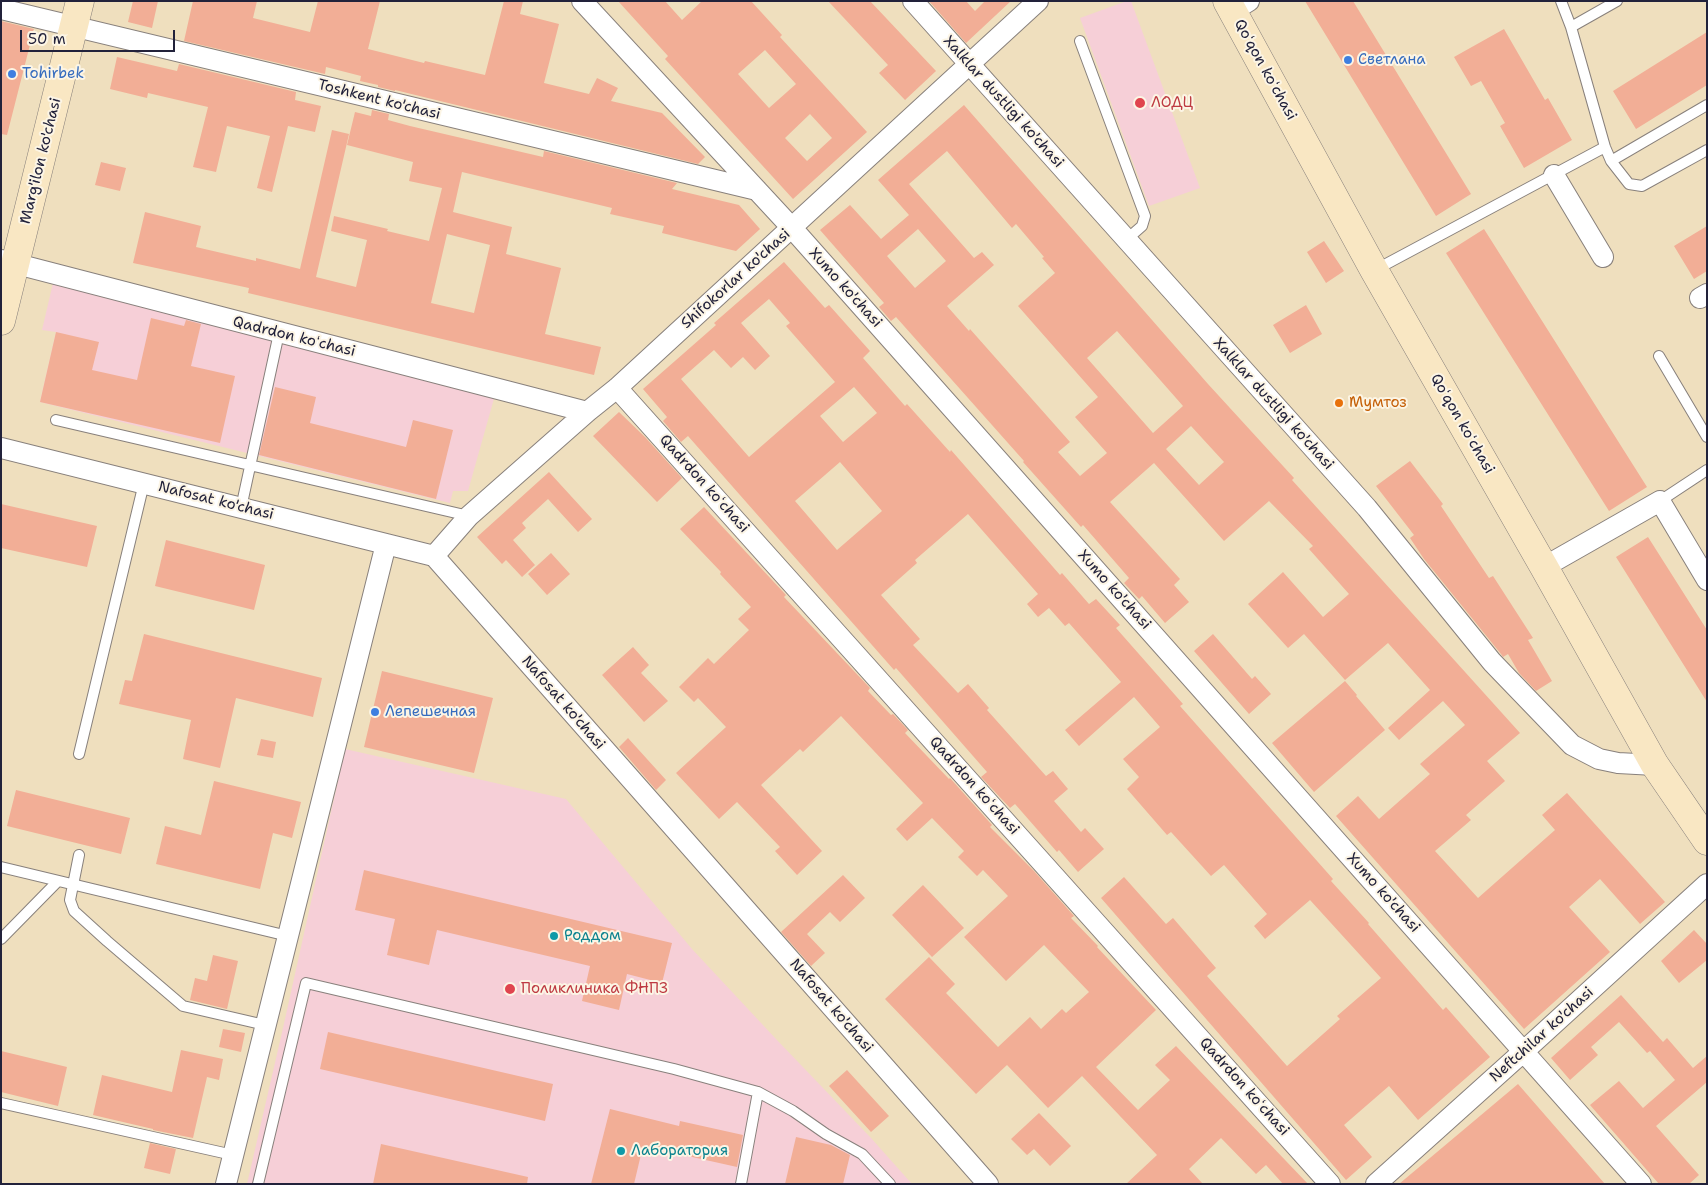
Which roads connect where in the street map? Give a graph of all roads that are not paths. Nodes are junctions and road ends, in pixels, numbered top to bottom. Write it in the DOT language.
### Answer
graph roads {
  1 [pos="582,1"];
  2 [pos="913,1"];
  3 [pos="1038,1"];
  4 [pos="1561,1"];
  5 [pos="1616,1"];
  6 [pos="1236,5"];
  7 [pos="1,9"];
  8 [pos="77,14"];
  9 [pos="1571,27"];
  10 [pos="1080,41"];
  11 [pos="969,66"];
  12 [pos="1707,105"];
  13 [pos="1605,148"];
  14 [pos="1707,150"];
  15 [pos="1611,161"];
  16 [pos="1554,174"];
  17 [pos="757,190"];
  18 [pos="792,228"];
  19 [pos="1126,240"];
  20 [pos="1603,257"];
  21 [pos="8,262"];
  22 [pos="1374,270"];
  23 [pos="1,321"];
  24 [pos="280,333"];
  25 [pos="1659,356"];
  26 [pos="617,388"];
  27 [pos="587,412"];
  28 [pos="56,420"];
  29 [pos="1707,437"];
  30 [pos="1,448"];
  31 [pos="251,466"];
  32 [pos="1707,470"];
  33 [pos="144,483"];
  34 [pos="1660,501"];
  35 [pos="241,508"];
  36 [pos="469,516"];
  37 [pos="386,544"];
  38 [pos="434,556"];
  39 [pos="1544,567"];
  40 [pos="1707,580"];
  41 [pos="79,754"];
  42 [pos="1655,765"];
  43 [pos="1707,840"];
  44 [pos="79,855"];
  45 [pos="1,867"];
  46 [pos="58,881"];
  47 [pos="72,884"];
  48 [pos="1707,884"];
  49 [pos="288,936"];
  50 [pos="1,939"];
  51 [pos="265,1025"];
  52 [pos="1524,1051"];
  53 [pos="758,1092"];
  54 [pos="1,1102"];
  55 [pos="233,1156"];
  56 [pos="226,1184"];
  57 [pos="258,1184"];
  58 [pos="741,1184"];
  59 [pos="890,1184"];
  60 [pos="988,1184"];
  61 [pos="1330,1184"];
  62 [pos="1376,1184"];
  63 [pos="1641,1184"];
  1 -- 17 [label="street, Xumo ko'chasi"];
  2 -- 11 [label="street, Xalklar dustligi ko'chasi"];
  3 -- 11 [label="street, Shifokorlar ko'chasi"];
  4 -- 9 [label="lane"];
  5 -- 9 [label="lane"];
  6 -- 22 [label="street, Qoʻqon koʻchasi"];
  7 -- 8 [label="street, Toshkent ko'chasi"];
  8 -- 17 [label="street, Toshkent ko'chasi"];
  8 -- 21 [label="street, Marg'ilon ko'chasi"];
  9 -- 13 [label="lane"];
  10 -- 19 [label="lane"];
  11 -- 18 [label="street, Shifokorlar ko'chasi"];
  11 -- 19 [label="street, Xalklar dustligi ko'chasi"];
  12 -- 15 [label="lane"];
  13 -- 15 [label="lane"];
  13 -- 16 [label="lane"];
  14 -- 15 [label="lane"];
  16 -- 20 [label="street"];
  16 -- 22 [label="lane"];
  17 -- 18 [label="street, Xumo ko'chasi"];
  18 -- 26 [label="street, Shifokorlar ko'chasi"];
  18 -- 52 [label="street, Xumo ko'chasi"];
  19 -- 42 [label="street, Xalklar dustligi ko'chasi"];
  21 -- 23 [label="street, Marg'ilon ko'chasi"];
  21 -- 24 [label="street, Qadrdon koʻchasi"];
  22 -- 39 [label="street, Qoʻqon koʻchasi"];
  24 -- 27 [label="street, Qadrdon koʻchasi"];
  24 -- 31 [label="lane"];
  25 -- 29 [label="lane"];
  26 -- 27 [label="street, Shifokorlar ko'chasi"];
  26 -- 61 [label="street, Qadrdon koʻchasi"];
  27 -- 36 [label="street, Shifokorlar ko'chasi"];
  28 -- 31 [label="lane"];
  30 -- 33 [label="street, Nafosat ko'chasi"];
  31 -- 35 [label="lane"];
  31 -- 36 [label="lane"];
  32 -- 34 [label="lane"];
  33 -- 35 [label="street, Nafosat ko'chasi"];
  33 -- 41 [label="lane"];
  34 -- 39 [label="street"];
  34 -- 40 [label="street"];
  35 -- 37 [label="street, Nafosat ko'chasi"];
  36 -- 38 [label="street, Shifokorlar ko'chasi"];
  37 -- 38 [label="street, Nafosat ko'chasi"];
  37 -- 49 [label="street"];
  38 -- 60 [label="street, Nafosat ko'chasi"];
  39 -- 42 [label="street, Qoʻqon koʻchasi"];
  42 -- 43 [label="street, Qoʻqon koʻchasi"];
  44 -- 47 [label="lane"];
  45 -- 46 [label="lane"];
  46 -- 47 [label="lane"];
  46 -- 50 [label="lane"];
  47 -- 49 [label="lane"];
  47 -- 51 [label="lane"];
  48 -- 52 [label="street, Neftchilar ko'chasi"];
  49 -- 51 [label="street"];
  51 -- 55 [label="street"];
  52 -- 62 [label="street, Neftchilar ko'chasi"];
  52 -- 63 [label="street, Xumo ko'chasi"];
  53 -- 57 [label="lane"];
  53 -- 58 [label="lane"];
  53 -- 59 [label="lane"];
  54 -- 55 [label="lane"];
  55 -- 56 [label="street"];
}
